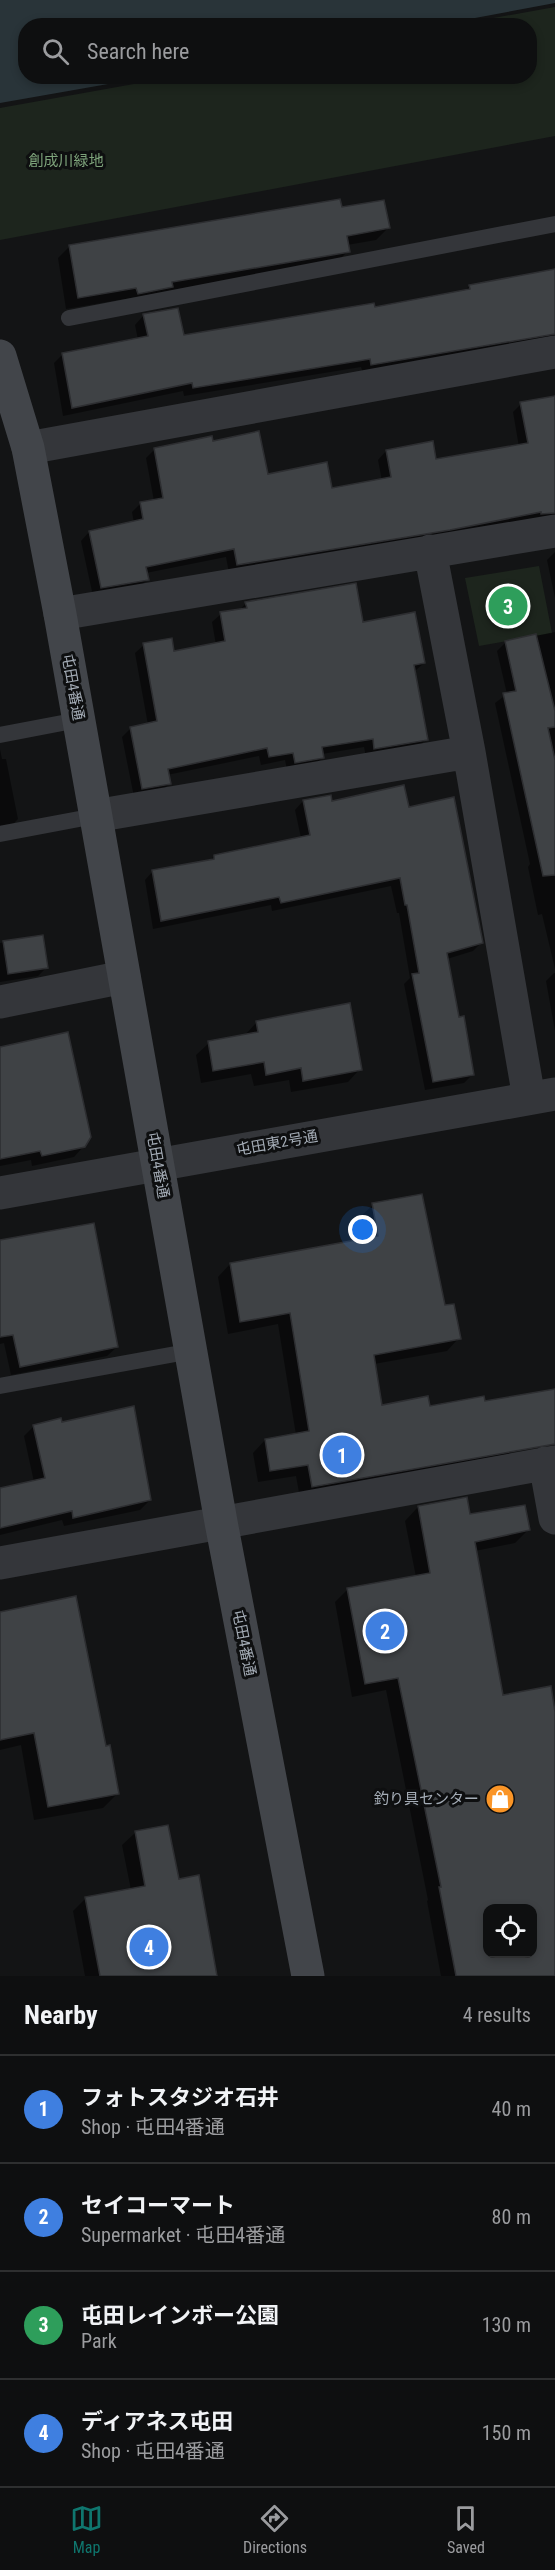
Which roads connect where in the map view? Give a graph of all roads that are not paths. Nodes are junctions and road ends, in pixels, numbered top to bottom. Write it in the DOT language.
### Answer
graph roads {
  1 [pos="555,224"];
  2 [pos="69,318"];
  3 [pos="555,352"];
  4 [pos="0,357"];
  5 [pos="28,448"];
  6 [pos="555,531"];
  7 [pos="430,551"];
  8 [pos="60,614"];
  9 [pos="78,720"];
  10 [pos="0,735"];
  11 [pos="469,752"];
  12 [pos="95,816"];
  13 [pos="0,834"];
  14 [pos="124,977"];
  15 [pos="0,1002"];
  16 [pos="542,1096"];
  17 [pos="158,1164"];
  18 [pos="0,1193"];
  19 [pos="192,1352"];
  20 [pos="0,1386"];
  21 [pos="550,1462"];
  22 [pos="555,1518"];
  23 [pos="221,1522"];
  24 [pos="0,1563"];
  25 [pos="308,1976"];
  1 -- 2 [label="lane"];
  3 -- 5 [label="street"];
  4 -- 5 [label="street, 屯田4番通"];
  5 -- 8 [label="street, 屯田4番通"];
  6 -- 7 [label="street"];
  7 -- 8 [label="street"];
  7 -- 11 [label="street"];
  8 -- 9 [label="street, 屯田4番通"];
  9 -- 10 [label="lane"];
  9 -- 12 [label="street, 屯田4番通"];
  11 -- 12 [label="street"];
  11 -- 16 [label="street"];
  12 -- 13 [label="lane"];
  12 -- 14 [label="street, 屯田4番通"];
  14 -- 15 [label="street"];
  14 -- 17 [label="street, 屯田4番通"];
  16 -- 17 [label="street, 屯田東2号通"];
  17 -- 18 [label="street, 屯田東2号通"];
  17 -- 19 [label="street, 屯田4番通"];
  19 -- 20 [label="lane"];
  19 -- 23 [label="street, 屯田4番通"];
  21 -- 22 [label="street"];
  21 -- 23 [label="street"];
  23 -- 24 [label="street"];
  23 -- 25 [label="street, 屯田4番通"];
}
